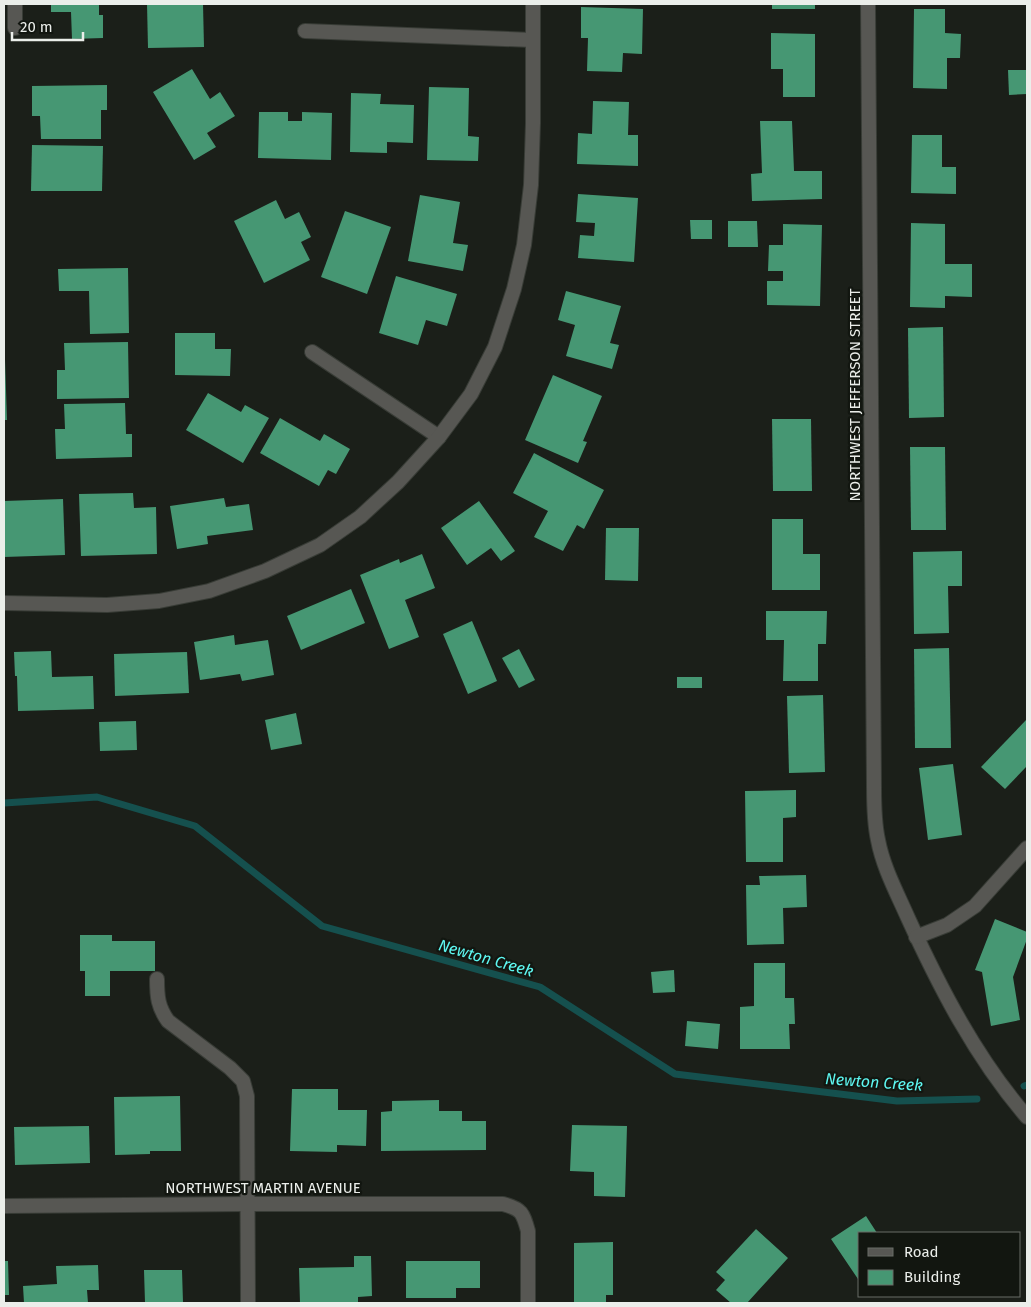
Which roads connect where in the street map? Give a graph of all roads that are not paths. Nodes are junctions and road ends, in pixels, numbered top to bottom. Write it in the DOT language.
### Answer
graph roads {
  1 [pos="15,4"];
  2 [pos="533,4"];
  3 [pos="868,4"];
  4 [pos="16,28"];
  5 [pos="305,31"];
  6 [pos="532,40"];
  7 [pos="312,352"];
  8 [pos="438,437"];
  9 [pos="4,603"];
  10 [pos="1027,848"];
  11 [pos="916,937"];
  12 [pos="158,980"];
  13 [pos="1027,1117"];
  14 [pos="248,1204"];
  15 [pos="4,1206"];
  16 [pos="248,1303"];
  17 [pos="528,1303"];
  1 -- 4 [label="street"];
  2 -- 6 [label="street"];
  3 -- 11 [label="street, NORTHWEST JEFFERSON STREET"];
  5 -- 6 [label="street"];
  6 -- 8 [label="street"];
  7 -- 8 [label="street"];
  8 -- 9 [label="street"];
  10 -- 11 [label="street"];
  11 -- 13 [label="street"];
  12 -- 14 [label="street"];
  14 -- 15 [label="street, NORTHWEST MARTIN AVENUE"];
  14 -- 16 [label="street"];
  14 -- 17 [label="street, NORTHWEST MARTIN AVENUE"];
}
